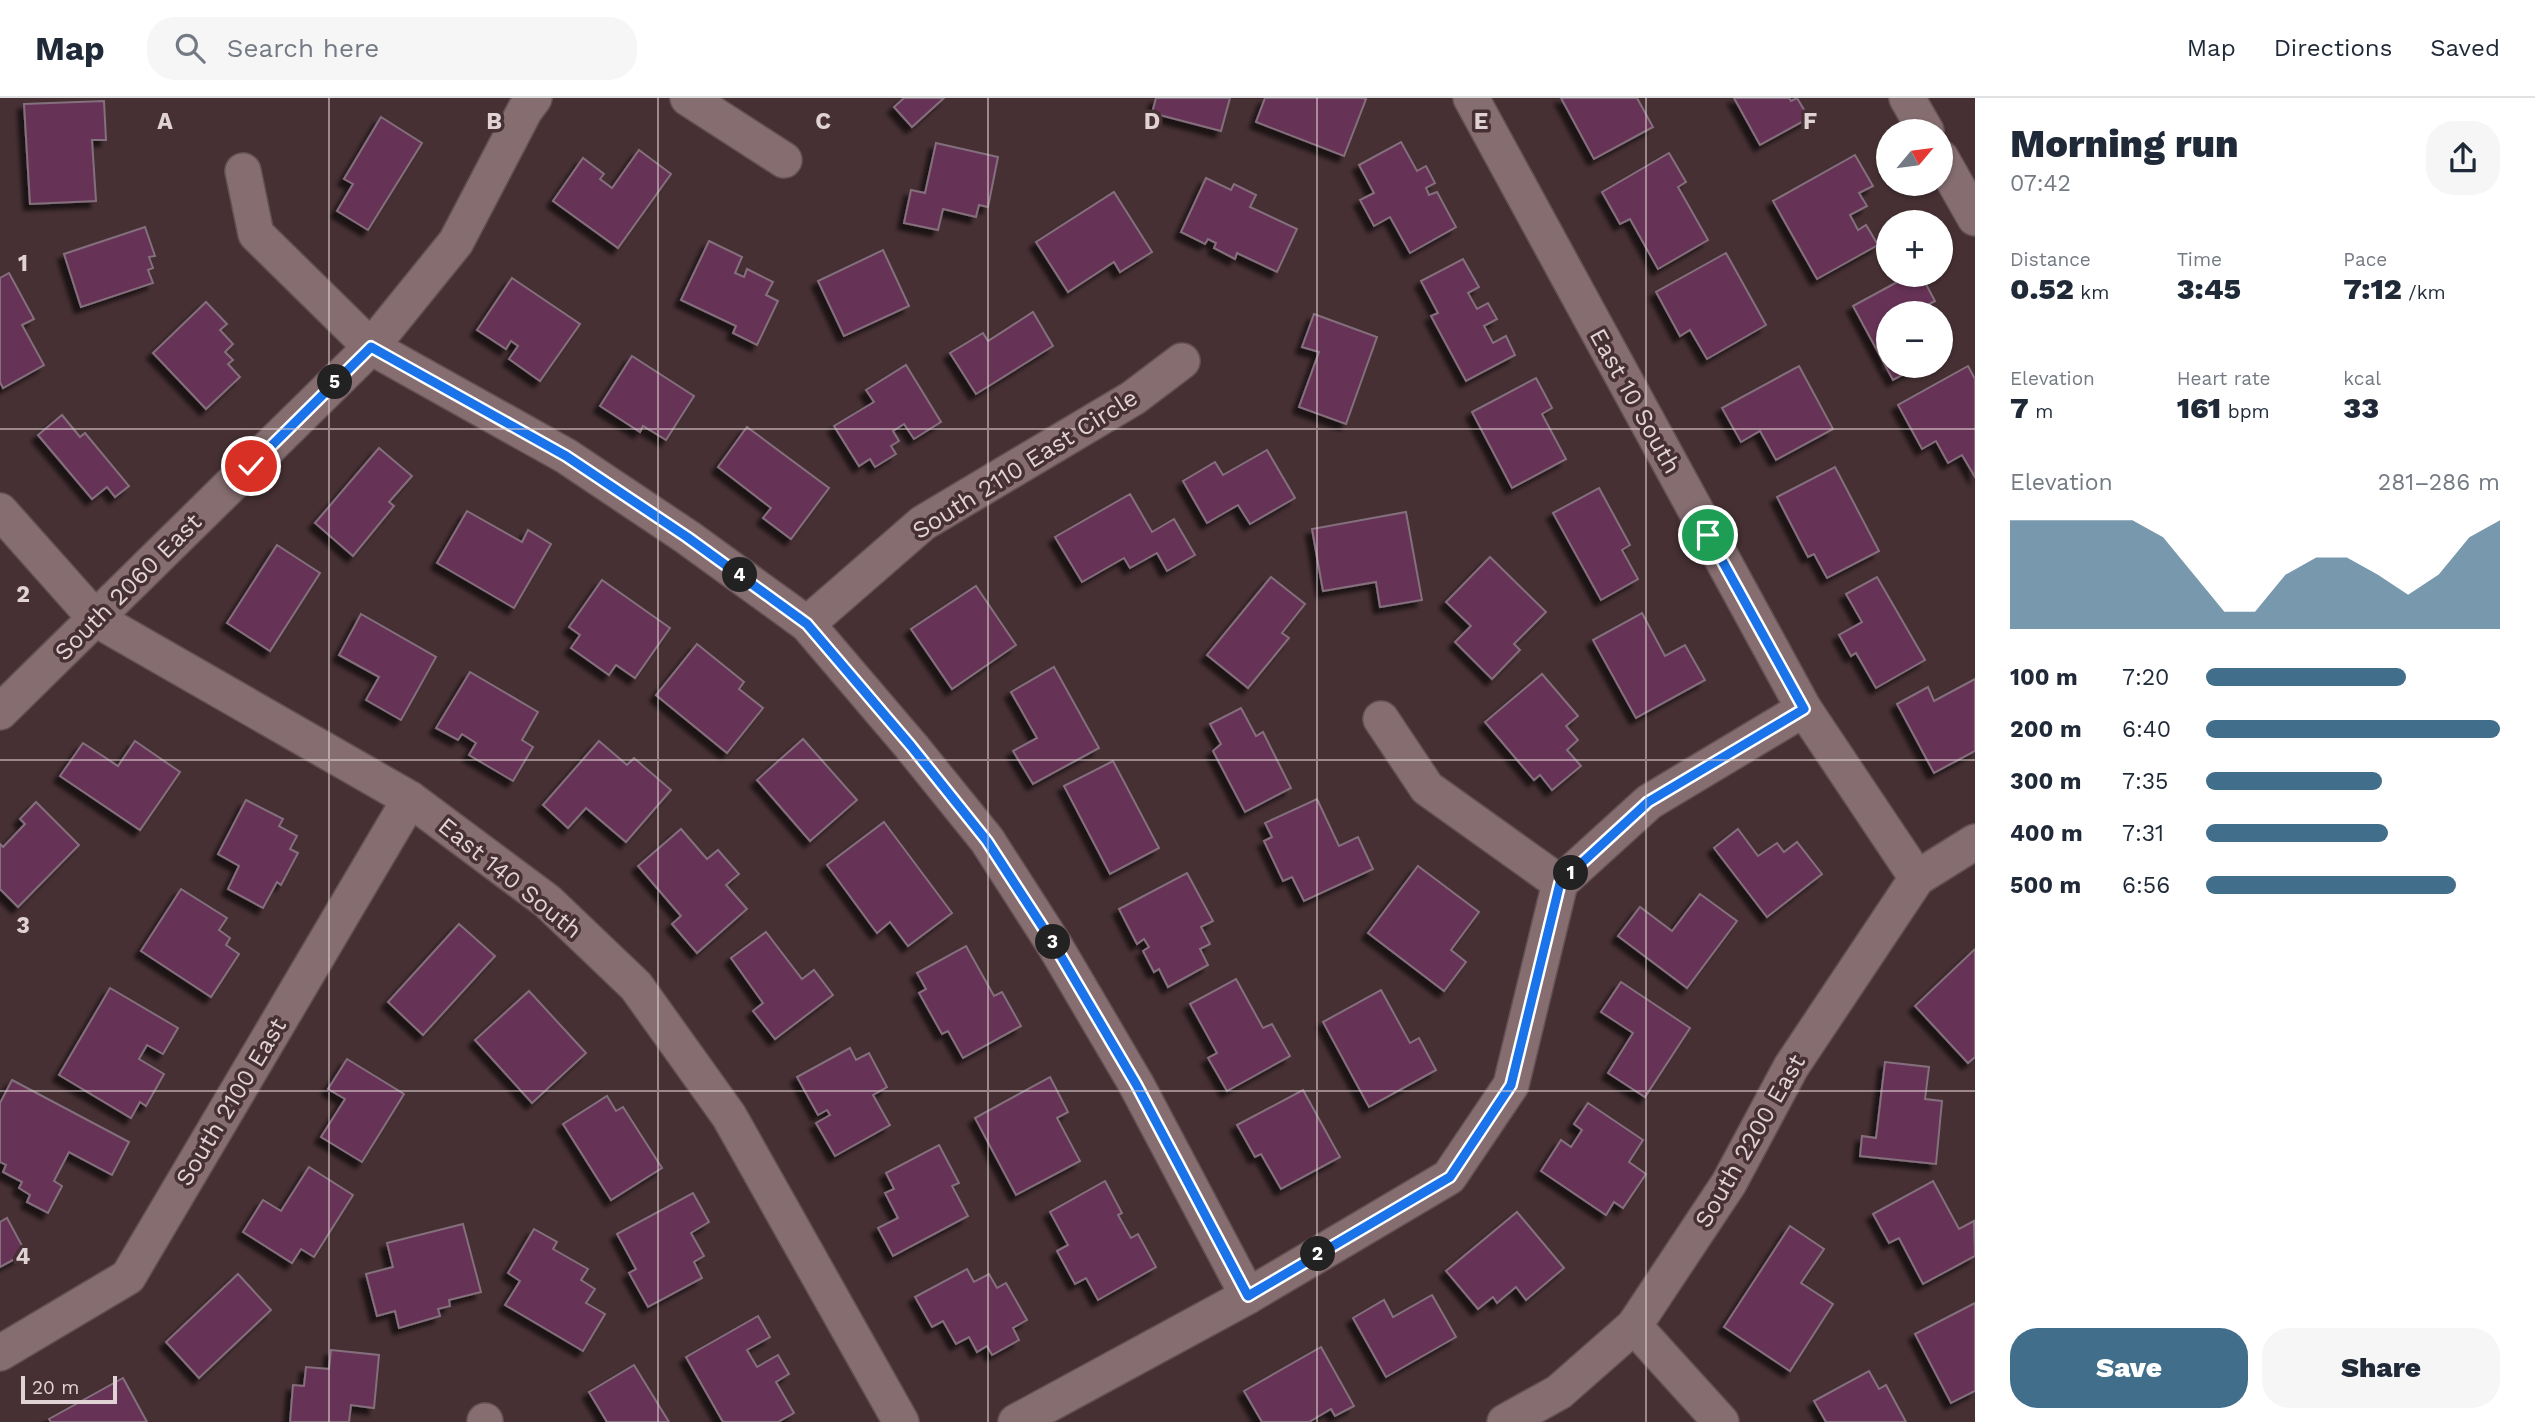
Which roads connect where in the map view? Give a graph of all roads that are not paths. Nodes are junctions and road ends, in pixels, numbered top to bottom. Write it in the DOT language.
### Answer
graph roads {
  1 [pos="534,98"];
  2 [pos="688,98"];
  3 [pos="1471,98"];
  4 [pos="1907,98"];
  5 [pos="1919,119"];
  6 [pos="784,160"];
  7 [pos="243,171"];
  8 [pos="1953,179"];
  9 [pos="1975,218"];
  10 [pos="371,347"];
  11 [pos="1182,361"];
  12 [pos="0,511"];
  13 [pos="96,619"];
  14 [pos="807,624"];
  15 [pos="1804,709"];
  16 [pos="0,712"];
  17 [pos="1381,719"];
  18 [pos="410,799"];
  19 [pos="1975,842"];
  20 [pos="1917,878"];
  21 [pos="1560,883"];
  22 [pos="1248,1296"];
  23 [pos="1634,1326"];
  24 [pos="0,1353"];
  25 [pos="901,1422"];
  26 [pos="1016,1422"];
  27 [pos="1506,1422"];
  28 [pos="1721,1422"];
  1 -- 10 [label="street, South 2060 East"];
  2 -- 6 [label="street"];
  3 -- 15 [label="street, East 10 South"];
  4 -- 5 [label="street"];
  7 -- 10 [label="street"];
  8 -- 9 [label="street"];
  10 -- 13 [label="street, South 2060 East"];
  10 -- 14 [label="street"];
  11 -- 14 [label="street, South 2110 East Circle"];
  12 -- 13 [label="street, East 140 South"];
  13 -- 16 [label="street, South 2060 East"];
  13 -- 18 [label="street, East 140 South"];
  14 -- 22 [label="street"];
  15 -- 20 [label="street, East 10 South"];
  15 -- 21 [label="street"];
  17 -- 21 [label="street"];
  18 -- 24 [label="street, South 2100 East"];
  18 -- 25 [label="street, East 140 South"];
  19 -- 20 [label="street, South 2200 East"];
  20 -- 23 [label="street, South 2200 East"];
  21 -- 22 [label="street"];
  22 -- 26 [label="street"];
  23 -- 27 [label="street, South 2200 East"];
  23 -- 28 [label="street"];
}
